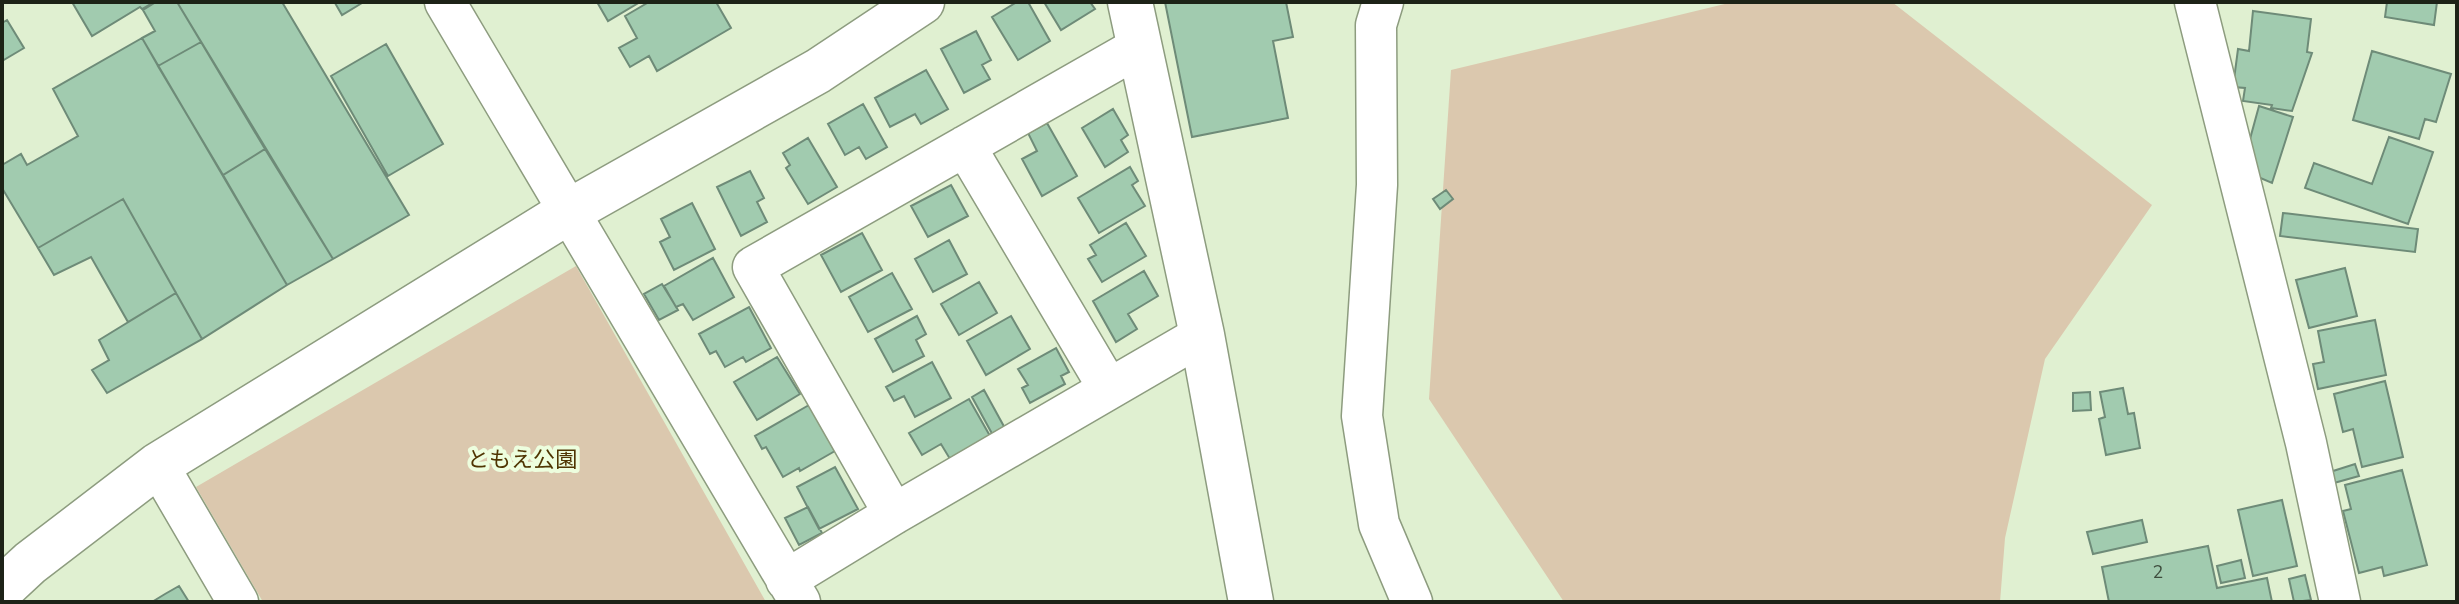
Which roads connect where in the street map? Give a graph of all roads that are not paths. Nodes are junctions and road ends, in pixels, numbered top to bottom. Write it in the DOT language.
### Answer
graph roads {
  1 [pos="445,2"];
  2 [pos="922,2"];
  3 [pos="1130,2"];
  4 [pos="1383,2"];
  5 [pos="2195,2"];
  6 [pos="1139,47"];
  7 [pos="965,146"];
  8 [pos="568,212"];
  9 [pos="1202,335"];
  10 [pos="1109,389"];
  11 [pos="158,465"];
  12 [pos="894,514"];
  13 [pos="2,589"];
  14 [pos="793,591"];
  15 [pos="238,602"];
  16 [pos="1251,602"];
  17 [pos="1412,602"];
  18 [pos="2340,602"];
  1 -- 8 [label="street"];
  2 -- 8 [label="street"];
  3 -- 6 [label="street"];
  4 -- 17 [label="street"];
  5 -- 18 [label="street"];
  6 -- 7 [label="street"];
  6 -- 9 [label="street"];
  7 -- 10 [label="street"];
  7 -- 12 [label="street"];
  8 -- 11 [label="street"];
  8 -- 14 [label="street"];
  9 -- 10 [label="street"];
  9 -- 16 [label="street"];
  10 -- 12 [label="street"];
  11 -- 13 [label="street"];
  11 -- 15 [label="street"];
  12 -- 14 [label="street"];
}
